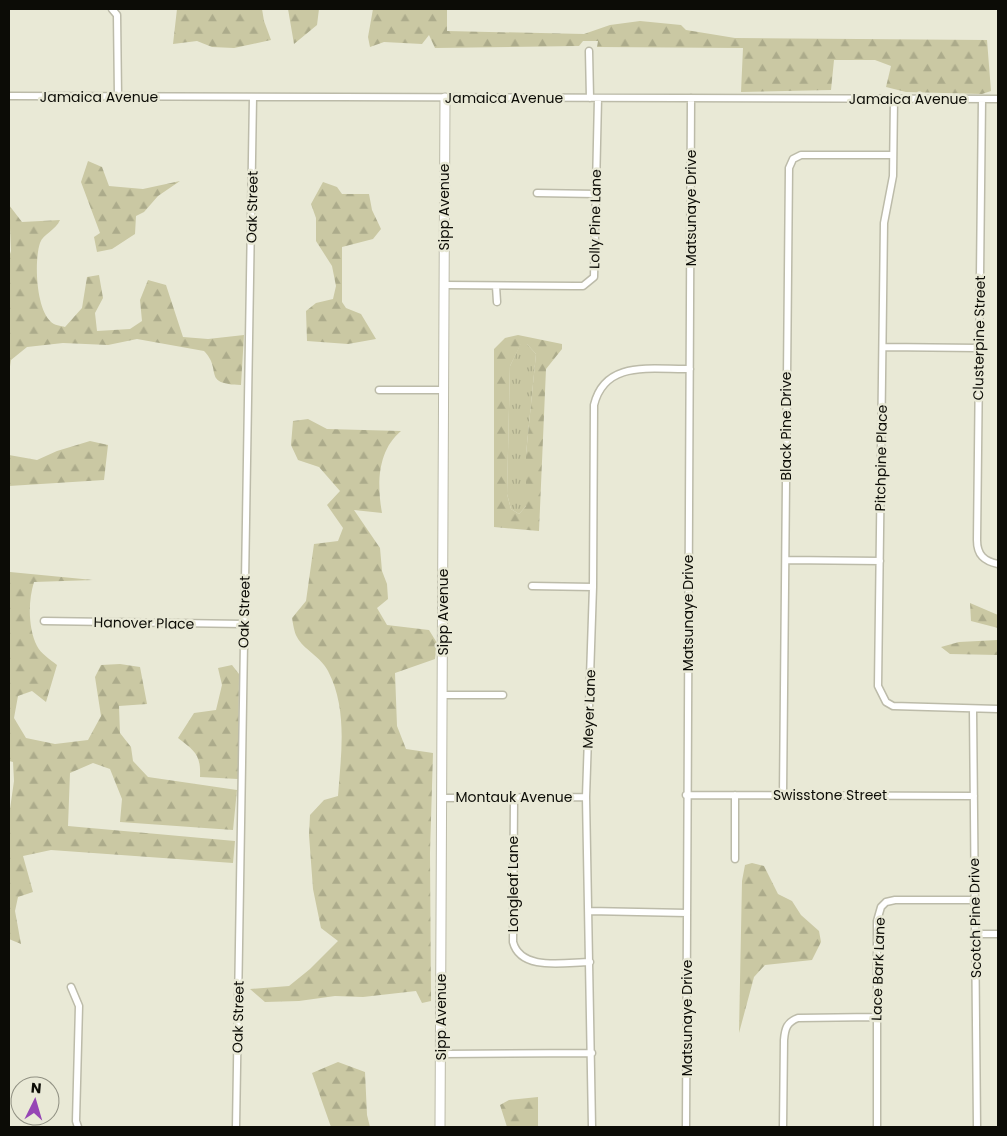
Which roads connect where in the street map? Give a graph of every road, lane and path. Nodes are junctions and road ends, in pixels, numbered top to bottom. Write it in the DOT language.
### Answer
graph roads {
  1 [pos="112,9"];
  2 [pos="589,51"];
  3 [pos="9,96"];
  4 [pos="118,97"];
  5 [pos="254,97"];
  6 [pos="445,98"];
  7 [pos="590,98"];
  8 [pos="598,98"];
  9 [pos="691,98"];
  10 [pos="894,99"];
  11 [pos="982,99"];
  12 [pos="998,99"];
  13 [pos="892,155"];
  14 [pos="537,193"];
  15 [pos="596,194"];
  16 [pos="444,286"];
  17 [pos="496,286"];
  18 [pos="496,302"];
  19 [pos="883,347"];
  20 [pos="979,348"];
  21 [pos="690,369"];
  22 [pos="378,390"];
  23 [pos="444,390"];
  24 [pos="786,560"];
  25 [pos="880,561"];
  26 [pos="998,564"];
  27 [pos="532,586"];
  28 [pos="593,587"];
  29 [pos="44,621"];
  30 [pos="244,624"];
  31 [pos="442,695"];
  32 [pos="503,695"];
  33 [pos="973,709"];
  34 [pos="998,709"];
  35 [pos="686,795"];
  36 [pos="735,795"];
  37 [pos="783,795"];
  38 [pos="974,796"];
  39 [pos="586,797"];
  40 [pos="442,798"];
  41 [pos="514,798"];
  42 [pos="735,859"];
  43 [pos="975,900"];
  44 [pos="589,911"];
  45 [pos="687,913"];
  46 [pos="975,934"];
  47 [pos="998,934"];
  48 [pos="590,962"];
  49 [pos="71,987"];
  50 [pos="876,1018"];
  51 [pos="592,1053"];
  52 [pos="440,1054"];
  53 [pos="78,1127"];
  54 [pos="236,1127"];
  55 [pos="440,1127"];
  56 [pos="592,1127"];
  57 [pos="686,1127"];
  58 [pos="783,1127"];
  59 [pos="877,1127"];
  60 [pos="977,1127"];
  1 -- 4 [label="street"];
  2 -- 7 [label="street"];
  3 -- 4 [label="street, Jamaica Avenue"];
  4 -- 5 [label="street, Jamaica Avenue"];
  5 -- 6 [label="street, Jamaica Avenue"];
  5 -- 30 [label="street, Oak Street"];
  6 -- 7 [label="street, Jamaica Avenue"];
  6 -- 16 [label="street, Sipp Avenue"];
  7 -- 8 [label="street, Jamaica Avenue"];
  8 -- 9 [label="street, Jamaica Avenue"];
  8 -- 15 [label="street, Lolly Pine Lane"];
  9 -- 10 [label="street, Jamaica Avenue"];
  9 -- 21 [label="street, Matsunaye Drive"];
  10 -- 11 [label="street, Jamaica Avenue"];
  10 -- 13 [label="street, Pitchpine Place"];
  11 -- 12 [label="street, Jamaica Avenue"];
  11 -- 20 [label="street, Clusterpine Street"];
  13 -- 19 [label="street, Pitchpine Place"];
  13 -- 24 [label="street, Black Pine Drive"];
  14 -- 15 [label="street"];
  15 -- 17 [label="street, Lolly Pine Lane"];
  16 -- 17 [label="street, Lolly Pine Lane"];
  16 -- 23 [label="street, Sipp Avenue"];
  17 -- 18 [label="street"];
  19 -- 20 [label="street"];
  19 -- 25 [label="street, Pitchpine Place"];
  20 -- 26 [label="street, Clusterpine Street"];
  21 -- 28 [label="street, Meyer Lane"];
  21 -- 35 [label="street, Matsunaye Drive"];
  22 -- 23 [label="street"];
  23 -- 31 [label="street, Sipp Avenue"];
  24 -- 25 [label="street"];
  24 -- 37 [label="street, Black Pine Drive"];
  25 -- 33 [label="street, Pitchpine Place"];
  27 -- 28 [label="street"];
  28 -- 39 [label="street, Meyer Lane"];
  29 -- 30 [label="street, Hanover Place"];
  30 -- 54 [label="street, Oak Street"];
  31 -- 32 [label="street"];
  31 -- 40 [label="street, Sipp Avenue"];
  33 -- 34 [label="street, Pitchpine Place"];
  33 -- 38 [label="street, Scotch Pine Drive"];
  35 -- 36 [label="street, Swisstone Street"];
  35 -- 45 [label="street, Matsunaye Drive"];
  36 -- 37 [label="street, Swisstone Street"];
  36 -- 42 [label="street"];
  37 -- 38 [label="street, Swisstone Street"];
  38 -- 43 [label="street, Scotch Pine Drive"];
  39 -- 41 [label="street, Montauk Avenue"];
  39 -- 44 [label="street, Meyer Lane"];
  40 -- 41 [label="street, Montauk Avenue"];
  40 -- 52 [label="street, Sipp Avenue"];
  41 -- 48 [label="street, Longleaf Lane"];
  43 -- 46 [label="street, Scotch Pine Drive"];
  43 -- 50 [label="street, Lace Bark Lane"];
  44 -- 45 [label="street"];
  44 -- 48 [label="street, Meyer Lane"];
  45 -- 57 [label="street, Matsunaye Drive"];
  46 -- 47 [label="street"];
  46 -- 60 [label="street, Scotch Pine Drive"];
  48 -- 51 [label="street, Meyer Lane"];
  49 -- 53 [label="street"];
  50 -- 58 [label="street"];
  50 -- 59 [label="street, Lace Bark Lane"];
  51 -- 52 [label="street"];
  51 -- 56 [label="street, Meyer Lane"];
  52 -- 55 [label="street, Sipp Avenue"];
}
